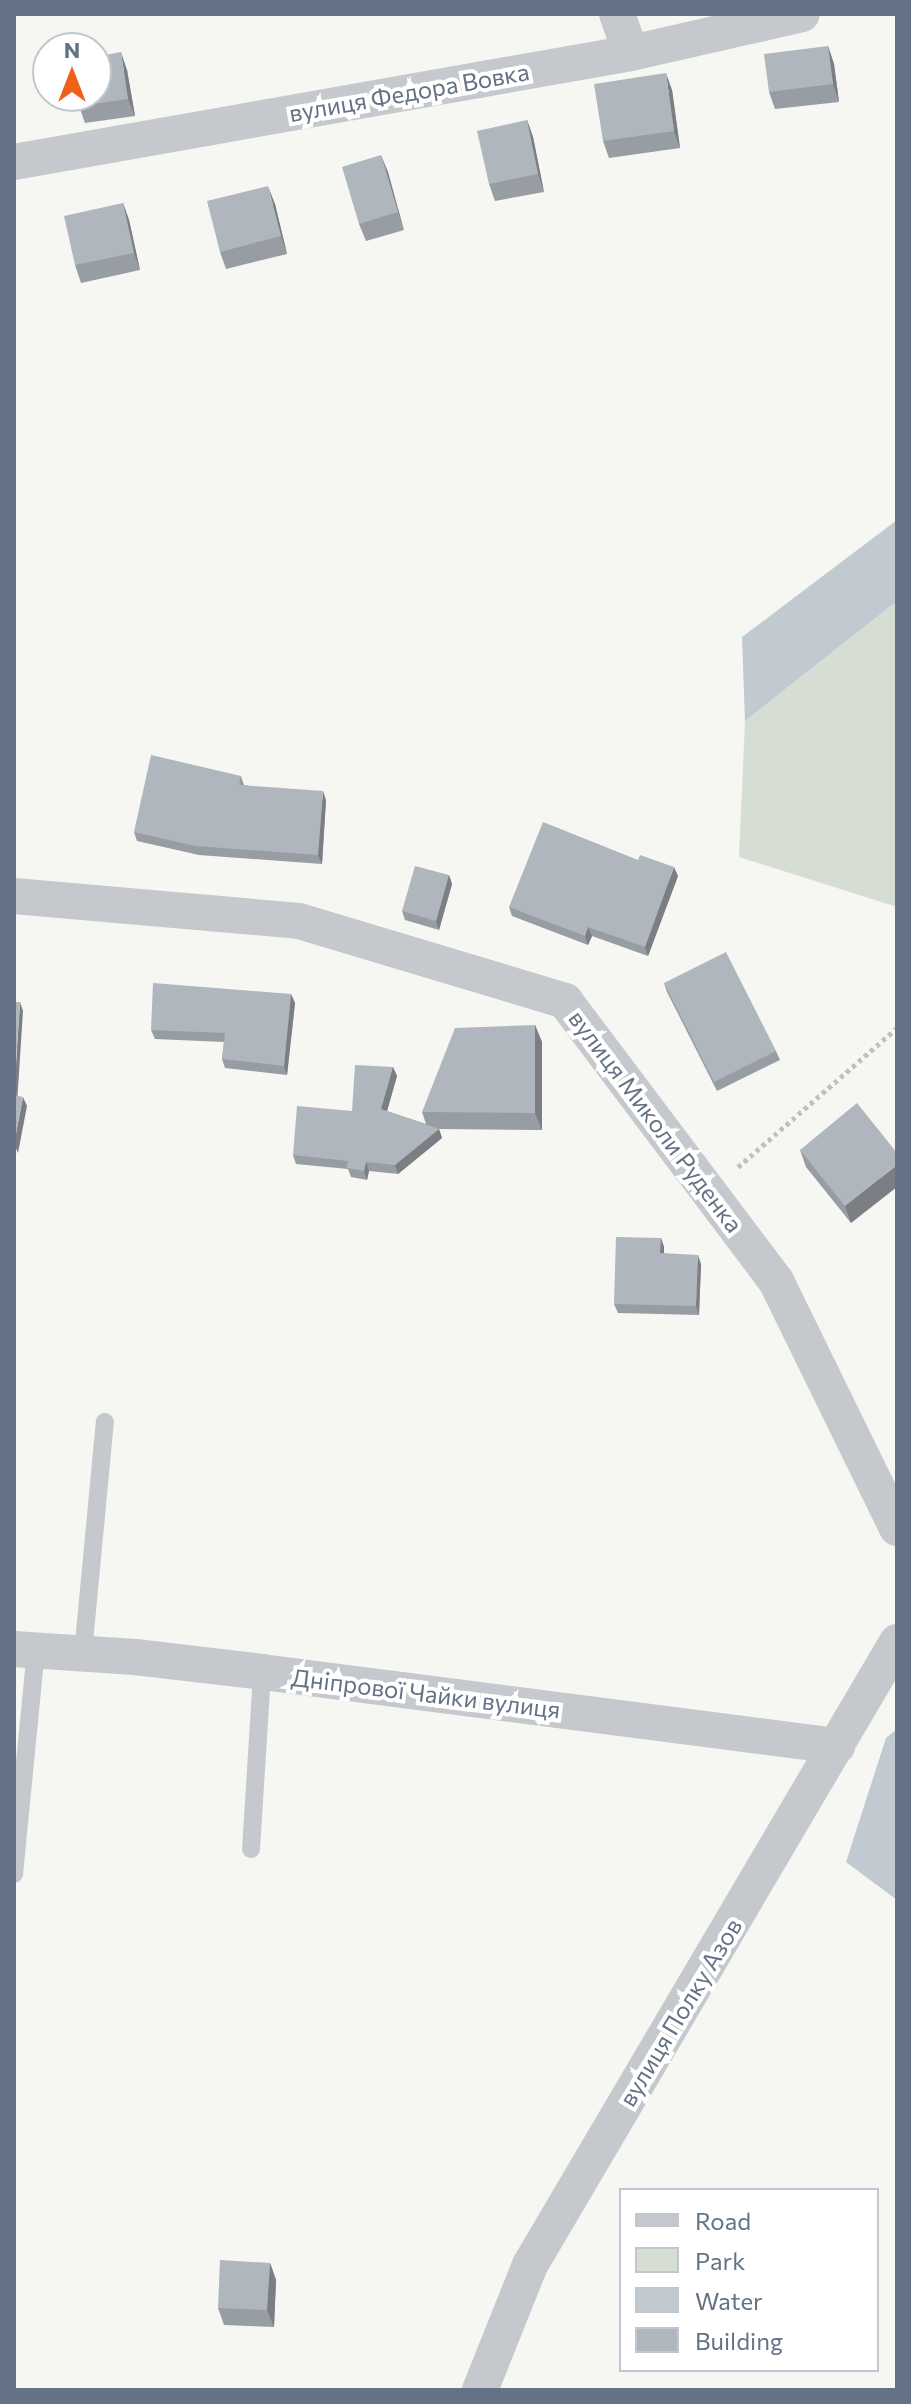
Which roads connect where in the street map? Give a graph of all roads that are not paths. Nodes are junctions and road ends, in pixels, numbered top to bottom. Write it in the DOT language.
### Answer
graph roads {
  1 [pos="617,14"];
  2 [pos="802,14"];
  3 [pos="631,53"];
  4 [pos="14,162"];
  5 [pos="14,896"];
  6 [pos="105,1422"];
  7 [pos="897,1528"];
  8 [pos="897,1642"];
  9 [pos="25,1649"];
  10 [pos="83,1653"];
  11 [pos="262,1672"];
  12 [pos="837,1746"];
  13 [pos="251,1849"];
  14 [pos="14,1874"];
  15 [pos="480,2390"];
  1 -- 3 [label="street"];
  2 -- 3 [label="street, вулиця Федора Вовка"];
  3 -- 4 [label="street, вулиця Федора Вовка"];
  5 -- 7 [label="street, вулиця Миколи Руденка"];
  6 -- 10 [label="lane"];
  8 -- 12 [label="street, вулиця Полку Азов"];
  9 -- 10 [label="street, Дніпрової Чайки вулиця"];
  9 -- 14 [label="lane"];
  10 -- 11 [label="street, Дніпрової Чайки вулиця"];
  11 -- 12 [label="street, Дніпрової Чайки вулиця"];
  11 -- 13 [label="lane"];
  12 -- 15 [label="street, вулиця Полку Азов"];
}
